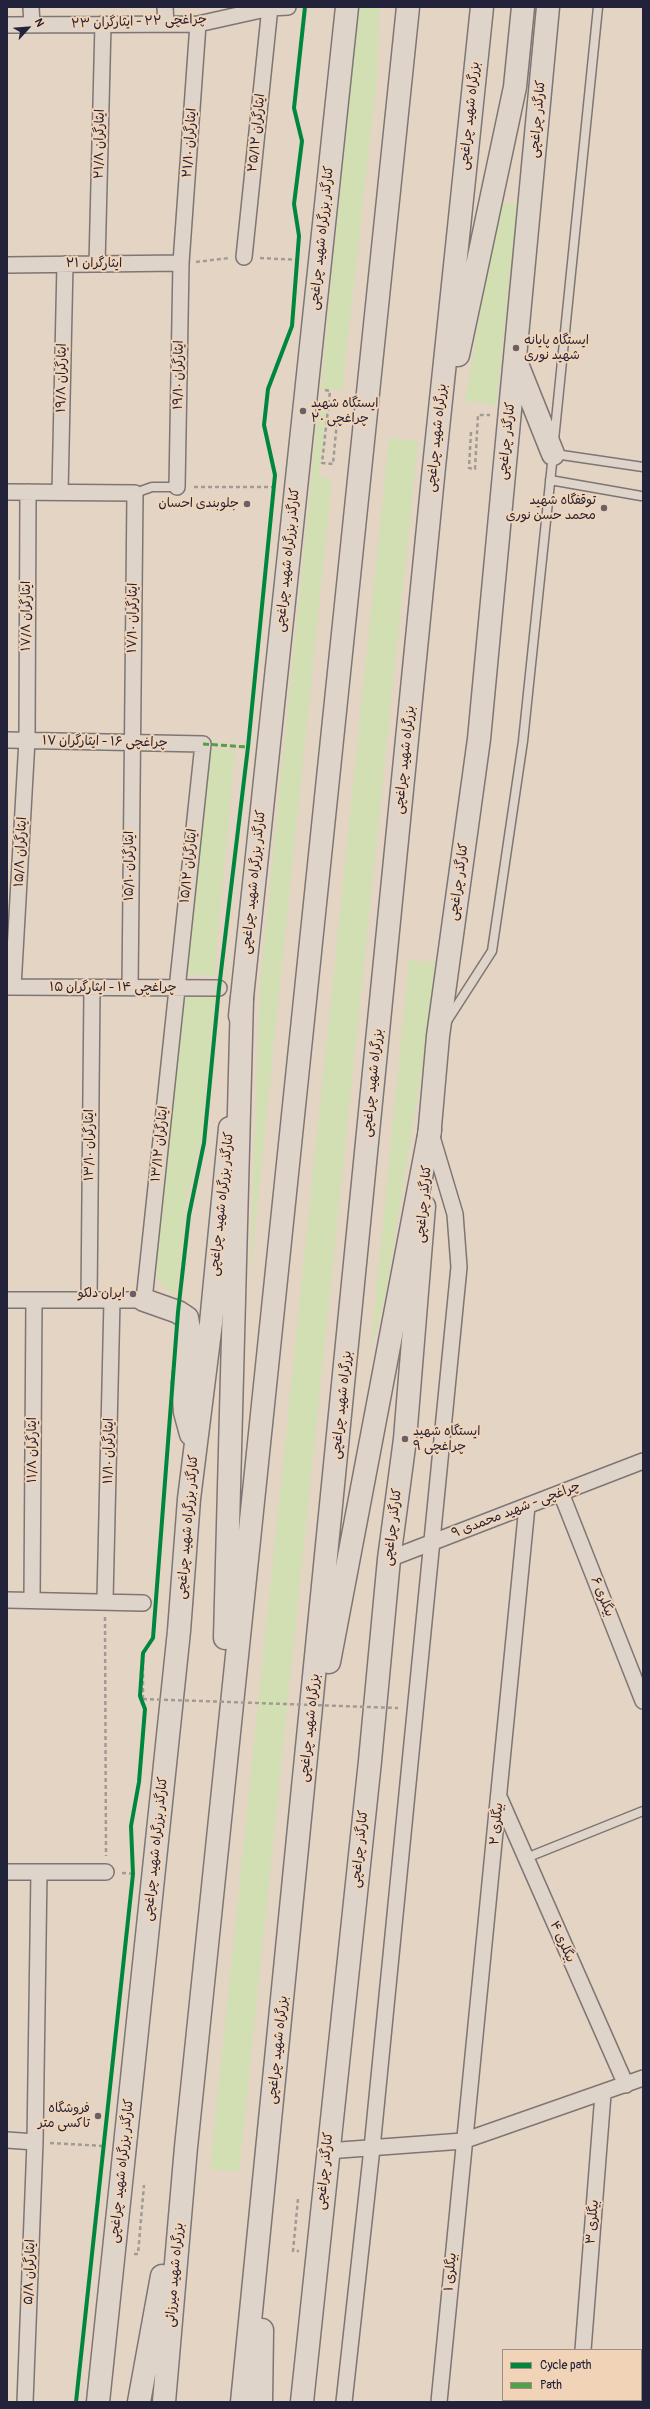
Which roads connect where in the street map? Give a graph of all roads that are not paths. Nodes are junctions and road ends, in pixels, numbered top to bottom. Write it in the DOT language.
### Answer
graph roads {
  1 [pos="32,7"];
  2 [pos="166,7"];
  3 [pos="288,7"];
  4 [pos="347,7"];
  5 [pos="396,7"];
  6 [pos="408,7"];
  7 [pos="482,7"];
  8 [pos="523,7"];
  9 [pos="548,7"];
  10 [pos="598,7"];
  11 [pos="270,8"];
  12 [pos="103,24"];
  13 [pos="166,24"];
  14 [pos="198,24"];
  15 [pos="7,25"];
  16 [pos="32,25"];
  17 [pos="396,122"];
  18 [pos="244,257"];
  19 [pos="181,263"];
  20 [pos="65,264"];
  21 [pos="97,264"];
  22 [pos="7,265"];
  23 [pos="515,360"];
  24 [pos="553,454"];
  25 [pos="643,467"];
  26 [pos="434,468"];
  27 [pos="550,480"];
  28 [pos="177,487"];
  29 [pos="7,492"];
  30 [pos="28,492"];
  31 [pos="60,492"];
  32 [pos="135,493"];
  33 [pos="641,496"];
  34 [pos="7,740"];
  35 [pos="27,740"];
  36 [pos="131,743"];
  37 [pos="203,744"];
  38 [pos="10,987"];
  39 [pos="130,988"];
  40 [pos="176,988"];
  41 [pos="219,988"];
  42 [pos="92,989"];
  43 [pos="242,998"];
  44 [pos="438,1036"];
  45 [pos="430,1130"];
  46 [pos="7,1300"];
  47 [pos="34,1300"];
  48 [pos="89,1300"];
  49 [pos="144,1300"];
  50 [pos="112,1301"];
  51 [pos="195,1451"];
  52 [pos="643,1461"];
  53 [pos="560,1493"];
  54 [pos="527,1506"];
  55 [pos="432,1543"];
  56 [pos="389,1559"];
  57 [pos="32,1599"];
  58 [pos="7,1600"];
  59 [pos="105,1600"];
  60 [pos="143,1603"];
  61 [pos="643,1701"];
  62 [pos="500,1798"];
  63 [pos="303,1803"];
  64 [pos="643,1811"];
  65 [pos="220,1813"];
  66 [pos="526,1858"];
  67 [pos="7,1872"];
  68 [pos="39,1872"];
  69 [pos="106,1872"];
  70 [pos="643,2078"];
  71 [pos="626,2085"];
  72 [pos="603,2094"];
  73 [pos="7,2140"];
  74 [pos="463,2141"];
  75 [pos="35,2142"];
  76 [pos="186,2147"];
  77 [pos="372,2148"];
  78 [pos="327,2151"];
  79 [pos="267,2159"];
  80 [pos="583,2349"];
  81 [pos="25,2402"];
  82 [pos="98,2402"];
  83 [pos="139,2402"];
  84 [pos="164,2402"];
  85 [pos="242,2402"];
  86 [pos="261,2402"];
  87 [pos="302,2402"];
  88 [pos="344,2402"];
  89 [pos="439,2402"];
  1 -- 16 [label="street"];
  2 -- 13 [label="street"];
  3 -- 11 [label="street, چراغچی ۲۲ - ایثارگران ۲۳"];
  4 -- 43 [label="main road, کنارگذر بزرگراه شهید چراغچی"];
  5 -- 17 [label="main road"];
  6 -- 17 [label="main road"];
  7 -- 26 [label="main road, بزرگراه شهید چراغچی"];
  8 -- 26 [label="main road"];
  9 -- 23 [label="main road, کنارگذر چراغچی"];
  10 -- 24 [label="lane"];
  11 -- 14 [label="street, چراغچی ۲۲ - ایثارگران ۲۳"];
  11 -- 18 [label="street, ایثارگران ۲۵/۱۲"];
  12 -- 13 [label="street, چراغچی ۲۲ - ایثارگران ۲۳"];
  12 -- 16 [label="street, چراغچی ۲۲ - ایثارگران ۲۳"];
  12 -- 21 [label="street, ایثارگران ۲۱/۸"];
  13 -- 14 [label="street, چراغچی ۲۲ - ایثارگران ۲۳"];
  14 -- 19 [label="street, ایثارگران ۲۱/۱۰"];
  15 -- 16 [label="street, چراغچی ۲۲ - ایثارگران ۲۳"];
  17 -- 65 [label="main road"];
  19 -- 21 [label="street, ایثارگران ۲۱"];
  19 -- 28 [label="street, ایثارگران ۱۹/۱۰"];
  20 -- 21 [label="street, ایثارگران ۲۱"];
  20 -- 22 [label="street, ایثارگران ۲۱"];
  20 -- 31 [label="street, ایثارگران ۱۹/۸"];
  23 -- 24 [label="main road"];
  23 -- 44 [label="main road, کنارگذر چراغچی"];
  24 -- 25 [label="lane"];
  24 -- 27 [label="lane"];
  26 -- 63 [label="main road, بزرگراه شهید چراغچی"];
  27 -- 33 [label="lane"];
  27 -- 44 [label="lane"];
  28 -- 32 [label="lane"];
  29 -- 30 [label="street"];
  30 -- 31 [label="street"];
  30 -- 35 [label="street, ایثارگران ۱۷/۸"];
  31 -- 32 [label="street"];
  32 -- 36 [label="street, ایثارگران ۱۷/۱۰"];
  34 -- 35 [label="street, چراغچی ۱۶ - ایثارگران ۱۷"];
  35 -- 36 [label="street, چراغچی ۱۶ - ایثارگران ۱۷"];
  35 -- 38 [label="street, ایثارگران ۱۵/۸"];
  36 -- 37 [label="street, چراغچی ۱۶ - ایثارگران ۱۷"];
  36 -- 39 [label="street, ایثارگران ۱۵/۱۰"];
  37 -- 40 [label="street, ایثارگران ۱۵/۱۲"];
  38 -- 42 [label="street, چراغچی ۱۴ - ایثارگران ۱۵"];
  39 -- 40 [label="street, چراغچی ۱۴ - ایثارگران ۱۵"];
  39 -- 42 [label="street, چراغچی ۱۴ - ایثارگران ۱۵"];
  40 -- 41 [label="street, چراغچی ۱۴ - ایثارگران ۱۵"];
  40 -- 49 [label="street, ایثارگران ۱۳/۱۲"];
  42 -- 48 [label="street, ایثارگران ۱۳/۱۰"];
  43 -- 51 [label="main road, کنارگذر بزرگراه شهید چراغچی"];
  43 -- 65 [label="main road"];
  44 -- 45 [label="main road, کنارگذر چراغچی"];
  45 -- 55 [label="street"];
  45 -- 56 [label="main road, کنارگذر چراغچی"];
  45 -- 63 [label="main road"];
  46 -- 47 [label="street"];
  47 -- 48 [label="street"];
  47 -- 57 [label="street, ایثارگران ۱۱/۸"];
  48 -- 50 [label="street"];
  49 -- 50 [label="street"];
  49 -- 51 [label="main road"];
  50 -- 59 [label="street, ایثارگران ۱۱/۱۰"];
  51 -- 82 [label="main road, کنارگذر بزرگراه شهید چراغچی"];
  52 -- 53 [label="street, ۹ چراغچی - شهید محمدی"];
  53 -- 54 [label="street, ۹ چراغچی - شهید محمدی"];
  53 -- 61 [label="street, بیگلری ۶"];
  54 -- 55 [label="street, ۹ چراغچی - شهید محمدی"];
  54 -- 62 [label="street, بیگلری ۲"];
  55 -- 56 [label="street, ۹ چراغچی - شهید محمدی"];
  55 -- 77 [label="street"];
  56 -- 78 [label="main road, کنارگذر چراغچی"];
  57 -- 58 [label="street"];
  57 -- 59 [label="street"];
  59 -- 60 [label="street"];
  62 -- 66 [label="street, بیگلری ۴"];
  62 -- 74 [label="street, بیگلری ۲"];
  63 -- 79 [label="main road, بزرگراه شهید چراغچی"];
  64 -- 66 [label="lane"];
  65 -- 76 [label="main road"];
  66 -- 71 [label="street, بیگلری ۴"];
  67 -- 68 [label="street"];
  68 -- 69 [label="street"];
  68 -- 75 [label="street, ایثارگران ۵/۸"];
  70 -- 71 [label="street"];
  71 -- 72 [label="street"];
  72 -- 74 [label="street"];
  72 -- 80 [label="street, بیگلری ۳"];
  73 -- 75 [label="street"];
  74 -- 77 [label="street"];
  74 -- 89 [label="street, بیگلری ۱"];
  75 -- 81 [label="street, ایثارگران ۵/۸"];
  76 -- 83 [label="main road"];
  76 -- 84 [label="main road, بزرگراه شهید میرزائی"];
  77 -- 78 [label="street"];
  77 -- 88 [label="street"];
  78 -- 87 [label="main road, کنارگذر چراغچی"];
  79 -- 85 [label="main road"];
  79 -- 86 [label="main road"];
}
